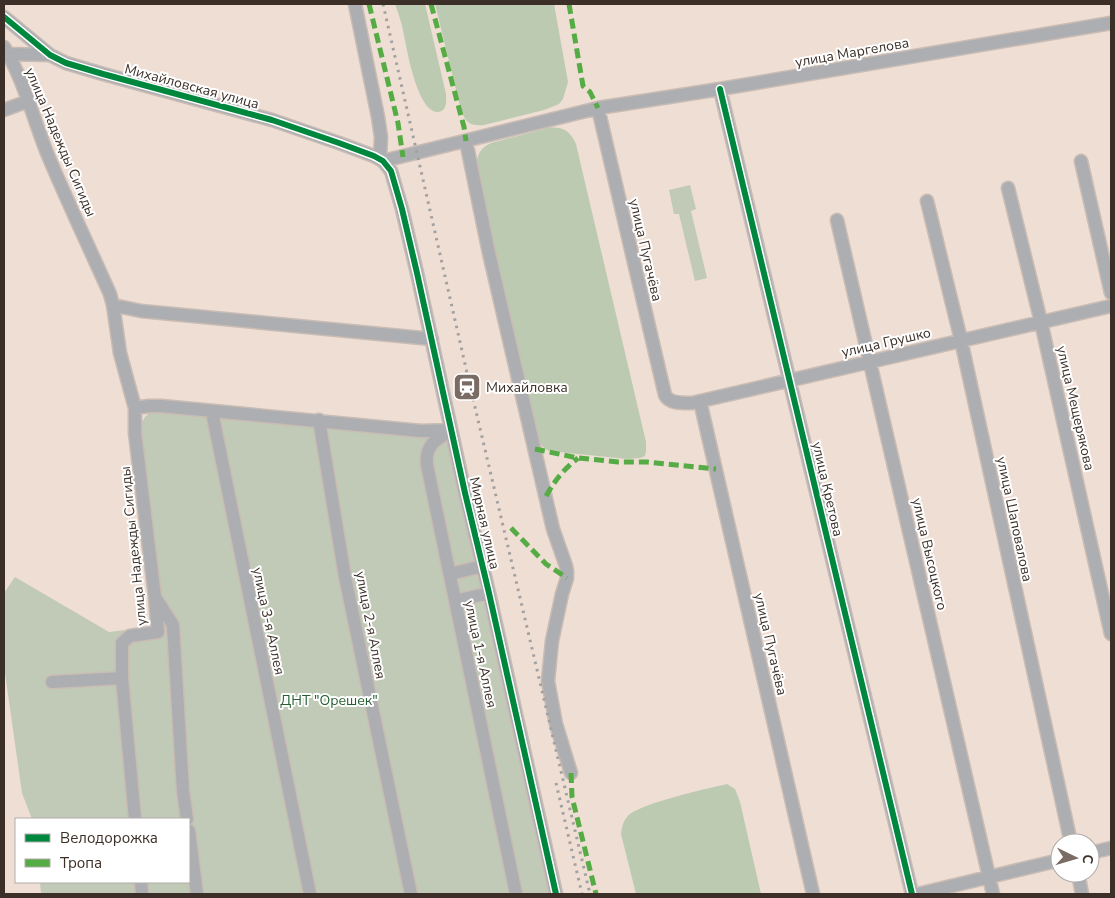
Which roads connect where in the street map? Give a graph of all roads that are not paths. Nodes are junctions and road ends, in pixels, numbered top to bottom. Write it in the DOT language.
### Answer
graph roads {
  1 [pos="355,4"];
  2 [pos="4,17"];
  3 [pos="1111,23"];
  4 [pos="6,51"];
  5 [pos="50,55"];
  6 [pos="720,89"];
  7 [pos="28,101"];
  8 [pos="598,108"];
  9 [pos="4,110"];
  10 [pos="466,141"];
  11 [pos="382,160"];
  12 [pos="1081,161"];
  13 [pos="1008,188"];
  14 [pos="927,201"];
  15 [pos="837,220"];
  16 [pos="1111,293"];
  17 [pos="113,304"];
  18 [pos="1111,306"];
  19 [pos="1041,322"];
  20 [pos="432,339"];
  21 [pos="961,340"];
  22 [pos="870,362"];
  23 [pos="789,380"];
  24 [pos="667,399"];
  25 [pos="700,401"];
  26 [pos="135,408"];
  27 [pos="212,412"];
  28 [pos="319,420"];
  29 [pos="452,430"];
  30 [pos="483,566"];
  31 [pos="450,574"];
  32 [pos="489,593"];
  33 [pos="155,597"];
  34 [pos="455,601"];
  35 [pos="1111,634"];
  36 [pos="122,678"];
  37 [pos="52,682"];
  38 [pos="571,773"];
  39 [pos="135,818"];
  40 [pos="187,818"];
  41 [pos="1069,833"];
  42 [pos="190,839"];
  43 [pos="1050,862"];
  44 [pos="989,877"];
  45 [pos="197,894"];
  46 [pos="310,894"];
  47 [pos="411,894"];
  48 [pos="516,894"];
  49 [pos="556,894"];
  50 [pos="813,894"];
  51 [pos="912,894"];
  52 [pos="918,894"];
  53 [pos="993,894"];
  1 -- 11 [label="street"];
  2 -- 5 [label="street, Михайловская улица"];
  3 -- 6 [label="street, улица Маргелова"];
  4 -- 5 [label="street, Михайловская улица"];
  4 -- 7 [label="street, улица Надежды Сигиды"];
  5 -- 11 [label="street, Михайловская улица"];
  6 -- 8 [label="street, улица Маргелова"];
  6 -- 23 [label="street, улица Кретова"];
  7 -- 9 [label="street"];
  7 -- 17 [label="street, улица Надежды Сигиды"];
  8 -- 10 [label="street, улица Маргелова"];
  8 -- 24 [label="street, улица Пугачёва"];
  10 -- 11 [label="street, улица Маргелова"];
  10 -- 38 [label="street"];
  11 -- 20 [label="street, Мирная улица"];
  12 -- 16 [label="street"];
  13 -- 19 [label="street, улица Мещерякова"];
  14 -- 21 [label="street, улица Шаповалова"];
  15 -- 22 [label="street, улица Высоцкого"];
  17 -- 20 [label="street"];
  17 -- 26 [label="street, улица Надежды Сигиды"];
  18 -- 19 [label="street, улица Грушко"];
  19 -- 21 [label="street, улица Грушко"];
  19 -- 35 [label="street, улица Мещерякова"];
  20 -- 29 [label="street, Мирная улица"];
  21 -- 22 [label="street, улица Грушко"];
  21 -- 41 [label="street, улица Шаповалова"];
  22 -- 23 [label="street, улица Грушко"];
  22 -- 44 [label="street, улица Высоцкого"];
  23 -- 25 [label="street, улица Грушко"];
  23 -- 51 [label="street, улица Кретова"];
  24 -- 25 [label="street, улица Грушко"];
  25 -- 50 [label="street, улица Пугачёва"];
  26 -- 27 [label="street"];
  26 -- 33 [label="street, улица Надежды Сигиды"];
  27 -- 28 [label="street"];
  27 -- 46 [label="street, улица 3-я Аллея"];
  28 -- 29 [label="street"];
  28 -- 47 [label="street, улица 2-я Аллея"];
  29 -- 30 [label="street, Мирная улица"];
  29 -- 31 [label="street, улица 1-я Аллея"];
  30 -- 31 [label="street"];
  30 -- 32 [label="street, Мирная улица"];
  31 -- 34 [label="street, улица 1-я Аллея"];
  32 -- 34 [label="street"];
  32 -- 49 [label="street, Мирная улица"];
  33 -- 36 [label="street, улица Надежды Сигиды"];
  33 -- 40 [label="street"];
  34 -- 48 [label="street, улица 1-я Аллея"];
  36 -- 37 [label="street"];
  36 -- 39 [label="street, улица Надежды Сигиды"];
  42 -- 45 [label="street"];
  43 -- 44 [label="street"];
  44 -- 52 [label="street"];
  44 -- 53 [label="street, улица Высоцкого"];
}
